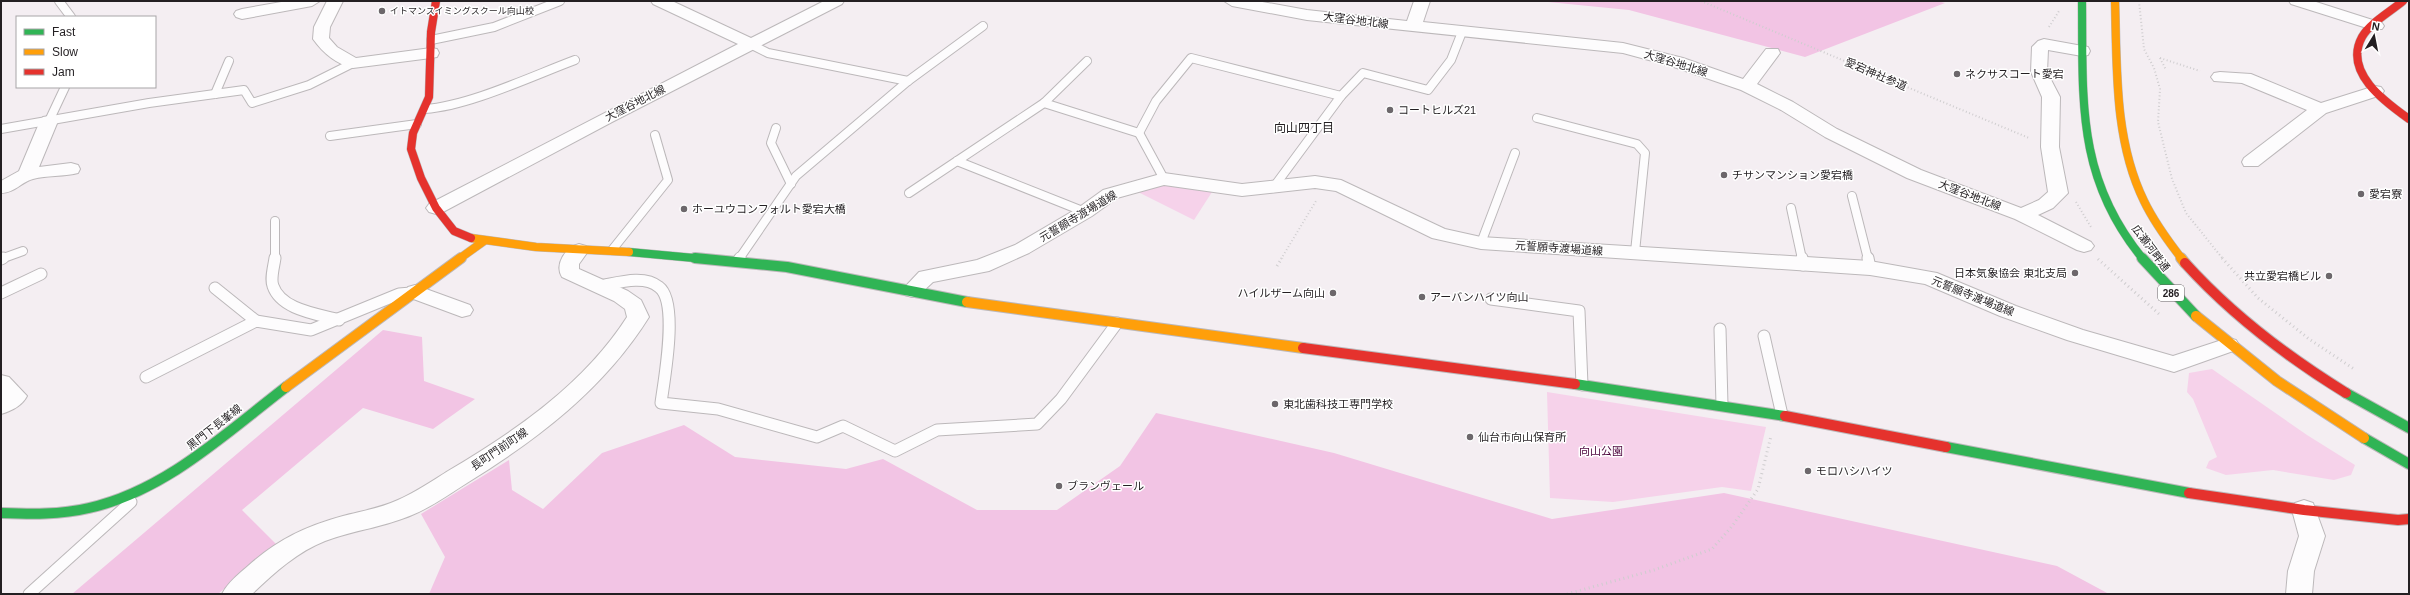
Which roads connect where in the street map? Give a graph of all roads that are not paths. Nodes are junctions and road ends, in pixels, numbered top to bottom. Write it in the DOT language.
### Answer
graph roads {
  1 [pos="59,1"];
  2 [pos="312,1"];
  3 [pos="335,1"];
  4 [pos="436,1"];
  5 [pos="659,1"];
  6 [pos="836,1"];
  7 [pos="1232,1"];
  8 [pos="1422,1"];
  9 [pos="2082,1"];
  10 [pos="2115,1"];
  11 [pos="2298,1"];
  12 [pos="560,2"];
  13 [pos="2404,4"];
  14 [pos="242,14"];
  15 [pos="70,16"];
  16 [pos="983,26"];
  17 [pos="2376,26"];
  18 [pos="1413,27"];
  19 [pos="1462,32"];
  20 [pos="750,44"];
  21 [pos="431,47"];
  22 [pos="2082,51"];
  23 [pos="1772,53"];
  24 [pos="575,60"];
  25 [pos="229,61"];
  26 [pos="1087,61"];
  27 [pos="353,63"];
  28 [pos="2220,77"];
  29 [pos="908,81"];
  30 [pos="1747,86"];
  31 [pos="64,88"];
  32 [pos="2375,91"];
  33 [pos="215,94"];
  34 [pos="1341,96"];
  35 [pos="1044,103"];
  36 [pos="2320,108"];
  37 [pos="425,109"];
  38 [pos="2408,117"];
  39 [pos="1537,118"];
  40 [pos="48,121"];
  41 [pos="417,124"];
  42 [pos="776,128"];
  43 [pos="1,129"];
  44 [pos="1138,133"];
  45 [pos="655,135"];
  46 [pos="330,136"];
  47 [pos="1515,153"];
  48 [pos="957,161"];
  49 [pos="2251,162"];
  50 [pos="71,169"];
  51 [pos="27,174"];
  52 [pos="1164,179"];
  53 [pos="791,184"];
  54 [pos="1,187"];
  55 [pos="1273,188"];
  56 [pos="909,193"];
  57 [pos="1852,196"];
  58 [pos="436,208"];
  59 [pos="1790,208"];
  60 [pos="1085,212"];
  61 [pos="2022,215"];
  62 [pos="275,221"];
  63 [pos="484,241"];
  64 [pos="1481,243"];
  65 [pos="2084,246"];
  66 [pos="579,250"];
  67 [pos="612,250"];
  68 [pos="23,251"];
  69 [pos="1635,252"];
  70 [pos="1,259"];
  71 [pos="738,261"];
  72 [pos="1803,265"];
  73 [pos="1870,268"];
  74 [pos="40,274"];
  75 [pos="600,286"];
  76 [pos="216,288"];
  77 [pos="912,290"];
  78 [pos="415,292"];
  79 [pos="1,293"];
  80 [pos="1491,299"];
  81 [pos="462,310"];
  82 [pos="340,320"];
  83 [pos="256,322"];
  84 [pos="1117,323"];
  85 [pos="1720,329"];
  86 [pos="1764,336"];
  87 [pos="2228,345"];
  88 [pos="146,377"];
  89 [pos="1,383"];
  90 [pos="1582,385"];
  91 [pos="1722,405"];
  92 [pos="1,406"];
  93 [pos="1782,415"];
  94 [pos="2409,428"];
  95 [pos="2409,464"];
  96 [pos="141,492"];
  97 [pos="2304,510"];
  98 [pos="1,513"];
  99 [pos="2409,519"];
  100 [pos="29,594"];
  101 [pos="235,594"];
  102 [pos="2299,594"];
  1 -- 15 [label="lane"];
  2 -- 14 [label="street"];
  3 -- 27 [label="street"];
  4 -- 21 [label="main road"];
  5 -- 20 [label="street"];
  6 -- 20 [label="street, 大窪谷地北線"];
  7 -- 18 [label="street, 大窪谷地北線"];
  8 -- 18 [label="street"];
  9 -- 22 [label="main road, 広瀬河畔通 / 286"];
  10 -- 94 [label="main road, 広瀬河畔通 / 286"];
  11 -- 17 [label="street"];
  12 -- 21 [label="lane"];
  13 -- 17 [label="main road"];
  16 -- 29 [label="lane"];
  17 -- 32 [label="main road"];
  18 -- 19 [label="street, 大窪谷地北線"];
  19 -- 30 [label="street, 大窪谷地北線"];
  19 -- 34 [label="lane"];
  20 -- 29 [label="lane"];
  20 -- 58 [label="street, 大窪谷地北線"];
  21 -- 27 [label="street"];
  21 -- 37 [label="main road"];
  22 -- 61 [label="street"];
  22 -- 87 [label="main road, 広瀬河畔通 / 286"];
  23 -- 30 [label="street"];
  24 -- 37 [label="lane"];
  25 -- 33 [label="lane"];
  26 -- 35 [label="lane"];
  27 -- 33 [label="lane"];
  28 -- 36 [label="street"];
  29 -- 53 [label="lane"];
  30 -- 61 [label="street, 大窪谷地北線"];
  31 -- 40 [label="lane"];
  32 -- 36 [label="street"];
  32 -- 38 [label="main road"];
  33 -- 40 [label="lane"];
  34 -- 44 [label="lane"];
  34 -- 55 [label="lane"];
  35 -- 44 [label="lane"];
  35 -- 48 [label="lane"];
  36 -- 49 [label="street"];
  37 -- 41 [label="main road"];
  39 -- 69 [label="lane"];
  40 -- 43 [label="lane"];
  40 -- 51 [label="street"];
  41 -- 46 [label="lane"];
  41 -- 58 [label="main road"];
  42 -- 53 [label="lane"];
  44 -- 52 [label="lane"];
  45 -- 67 [label="lane"];
  47 -- 64 [label="lane"];
  48 -- 56 [label="lane"];
  48 -- 60 [label="lane"];
  50 -- 51 [label="street"];
  51 -- 54 [label="street"];
  52 -- 55 [label="street, 元誓願寺渡場道線"];
  52 -- 60 [label="street, 元誓願寺渡場道線"];
  53 -- 71 [label="lane"];
  55 -- 64 [label="street, 元誓願寺渡場道線"];
  57 -- 73 [label="lane"];
  58 -- 63 [label="main road"];
  59 -- 72 [label="lane"];
  60 -- 77 [label="street, 元誓願寺渡場道線"];
  61 -- 65 [label="street, 大窪谷地北線"];
  62 -- 82 [label="lane"];
  63 -- 66 [label="main road"];
  63 -- 78 [label="main road, 黒門下長峯線"];
  64 -- 69 [label="street, 元誓願寺渡場道線"];
  66 -- 67 [label="main road"];
  66 -- 75 [label="street, 長町門前町線"];
  67 -- 71 [label="main road"];
  68 -- 70 [label="lane"];
  69 -- 72 [label="street, 元誓願寺渡場道線"];
  71 -- 77 [label="main road"];
  72 -- 73 [label="street, 元誓願寺渡場道線"];
  73 -- 87 [label="street, 元誓願寺渡場道線"];
  74 -- 79 [label="lane"];
  75 -- 84 [label="lane"];
  75 -- 101 [label="street, 長町門前町線"];
  76 -- 83 [label="lane"];
  77 -- 84 [label="main road"];
  78 -- 81 [label="street"];
  78 -- 82 [label="lane"];
  78 -- 96 [label="main road, 黒門下長峯線"];
  80 -- 90 [label="lane"];
  82 -- 83 [label="lane"];
  83 -- 88 [label="lane"];
  84 -- 90 [label="main road"];
  85 -- 91 [label="lane"];
  86 -- 93 [label="lane"];
  87 -- 95 [label="main road, 広瀬河畔通 / 286"];
  89 -- 92 [label="street"];
  90 -- 91 [label="main road"];
  91 -- 93 [label="main road"];
  93 -- 97 [label="main road"];
  96 -- 98 [label="main road, 黒門下長峯線"];
  96 -- 100 [label="lane"];
  97 -- 99 [label="main road"];
  97 -- 102 [label="street"];
}
